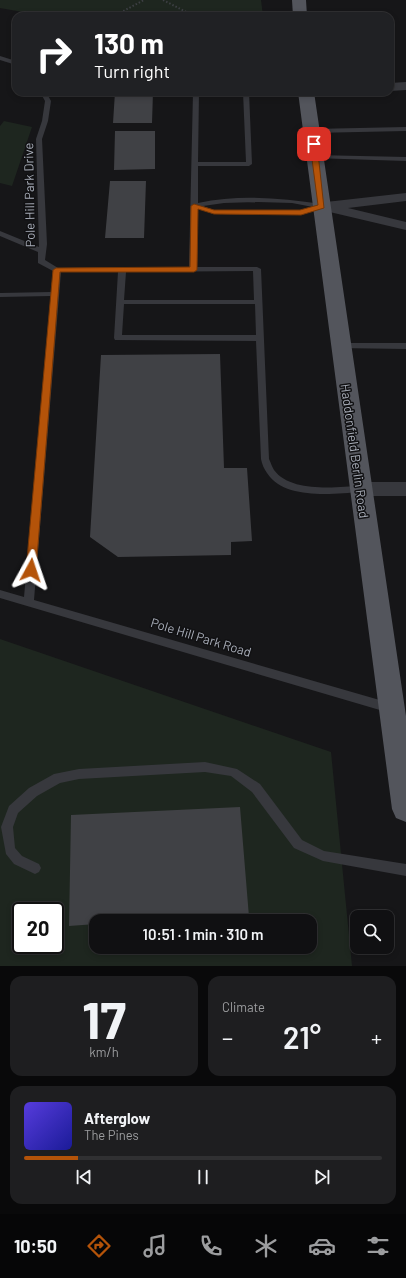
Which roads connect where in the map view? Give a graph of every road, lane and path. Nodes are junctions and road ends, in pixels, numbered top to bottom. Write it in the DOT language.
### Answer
graph roads {
  1 [pos="144,0"];
  2 [pos="164,0"];
  3 [pos="299,0"];
  4 [pos="122,12"];
  5 [pos="186,12"];
  6 [pos="300,12"];
  7 [pos="0,58"];
  8 [pos="12,62"];
  9 [pos="406,86"];
  10 [pos="394,87"];
  11 [pos="45,96"];
  12 [pos="196,96"];
  13 [pos="246,96"];
  14 [pos="307,96"];
  15 [pos="406,129"];
  16 [pos="312,131"];
  17 [pos="316,157"];
  18 [pos="406,159"];
  19 [pos="195,164"];
  20 [pos="406,197"];
  21 [pos="194,206"];
  22 [pos="322,206"];
  23 [pos="406,226"];
  24 [pos="0,233"];
  25 [pos="42,251"];
  26 [pos="56,270"];
  27 [pos="122,270"];
  28 [pos="194,270"];
  29 [pos="56,294"];
  30 [pos="0,295"];
  31 [pos="120,302"];
  32 [pos="259,302"];
  33 [pos="260,338"];
  34 [pos="340,346"];
  35 [pos="406,346"];
  36 [pos="360,489"];
  37 [pos="406,489"];
  38 [pos="0,594"];
  39 [pos="28,601"];
  40 [pos="393,709"];
  41 [pos="406,809"];
  42 [pos="35,868"];
  43 [pos="406,870"];
  1 -- 4 [label="path"];
  2 -- 5 [label="path"];
  3 -- 6 [label="main road"];
  7 -- 8 [label="lane"];
  9 -- 10 [label="street"];
  11 -- 25 [label="lane, Pole Hill Park Drive"];
  12 -- 19 [label="lane"];
  13 -- 19 [label="lane"];
  14 -- 16 [label="main road, Haddonfield Berlin Road"];
  15 -- 16 [label="lane"];
  16 -- 17 [label="main road, Haddonfield Berlin Road"];
  17 -- 18 [label="lane"];
  17 -- 22 [label="main road, Haddonfield Berlin Road"];
  19 -- 21 [label="lane"];
  20 -- 22 [label="street"];
  21 -- 22 [label="lane"];
  21 -- 22 [label="lane"];
  21 -- 28 [label="lane"];
  22 -- 23 [label="street"];
  22 -- 34 [label="main road, Haddonfield Berlin Road"];
  24 -- 25 [label="lane"];
  25 -- 26 [label="lane, Pole Hill Park Drive"];
  26 -- 27 [label="lane"];
  26 -- 29 [label="lane"];
  27 -- 28 [label="lane"];
  27 -- 31 [label="lane"];
  28 -- 32 [label="lane"];
  29 -- 30 [label="lane"];
  29 -- 39 [label="lane"];
  31 -- 32 [label="lane"];
  31 -- 33 [label="lane"];
  32 -- 33 [label="lane"];
  33 -- 36 [label="lane"];
  34 -- 35 [label="lane"];
  34 -- 36 [label="main road, Haddonfield Berlin Road"];
  36 -- 37 [label="street"];
  36 -- 40 [label="main road, Haddonfield Berlin Road"];
  38 -- 39 [label="lane, Pole Hill Park Road"];
  39 -- 40 [label="lane, Pole Hill Park Road"];
  40 -- 41 [label="main road, Haddonfield Berlin Road"];
  42 -- 43 [label="lane"];
}
